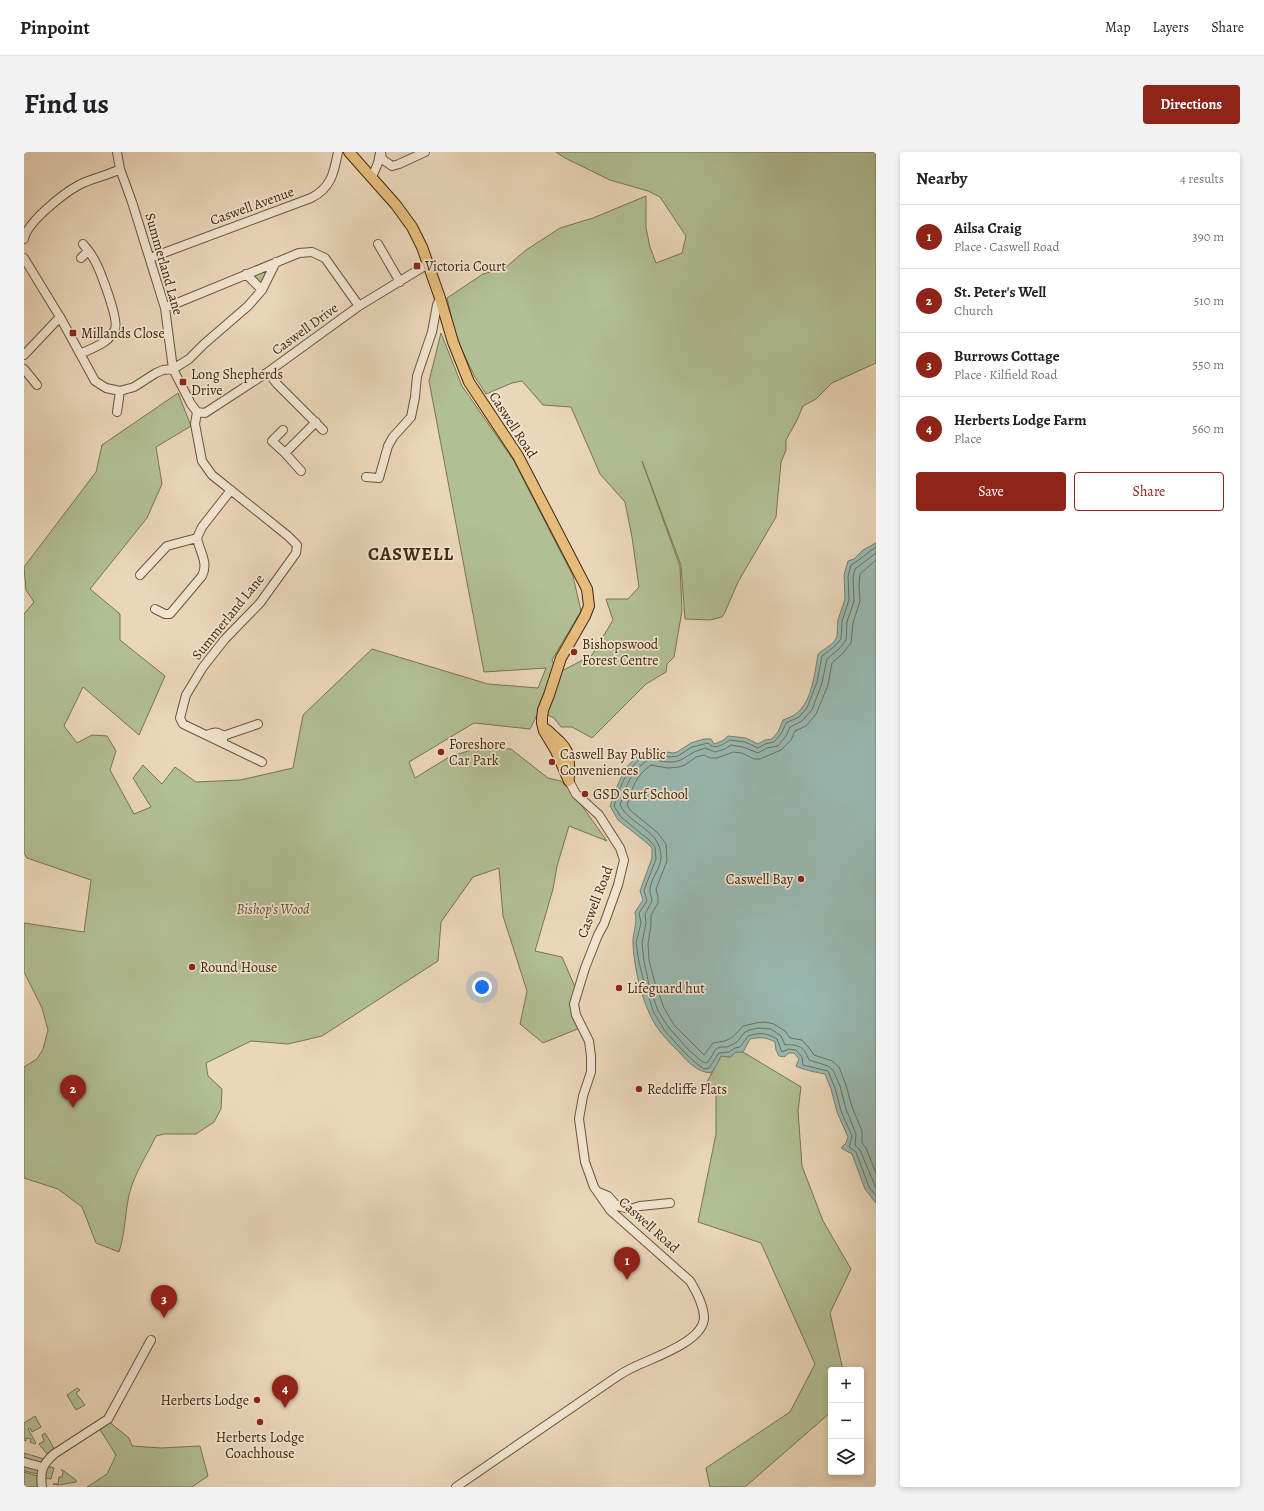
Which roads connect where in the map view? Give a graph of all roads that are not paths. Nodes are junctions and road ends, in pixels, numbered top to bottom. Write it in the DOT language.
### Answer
graph roads {
  1 [pos="117,152"];
  2 [pos="338,152"];
  3 [pos="349,152"];
  4 [pos="381,152"];
  5 [pos="425,152"];
  6 [pos="120,169"];
  7 [pos="372,177"];
  8 [pos="24,239"];
  9 [pos="83,244"];
  10 [pos="378,244"];
  11 [pos="88,251"];
  12 [pos="24,258"];
  13 [pos="81,258"];
  14 [pos="150,258"];
  15 [pos="276,262"];
  16 [pos="428,264"];
  17 [pos="246,274"];
  18 [pos="400,282"];
  19 [pos="262,290"];
  20 [pos="440,298"];
  21 [pos="359,306"];
  22 [pos="165,308"];
  23 [pos="60,317"];
  24 [pos="80,354"];
  25 [pos="24,355"];
  26 [pos="24,368"];
  27 [pos="174,369"];
  28 [pos="268,372"];
  29 [pos="37,384"];
  30 [pos="120,391"];
  31 [pos="117,412"];
  32 [pos="197,412"];
  33 [pos="316,422"];
  34 [pos="283,430"];
  35 [pos="323,430"];
  36 [pos="285,454"];
  37 [pos="302,471"];
  38 [pos="366,477"];
  39 [pos="231,490"];
  40 [pos="197,538"];
  41 [pos="140,575"];
  42 [pos="155,609"];
  43 [pos="258,724"];
  44 [pos="223,740"];
  45 [pos="262,762"];
  46 [pos="569,781"];
  47 [pos="597,1191"];
  48 [pos="670,1203"];
  49 [pos="140,1342"];
  50 [pos="24,1462"];
  51 [pos="42,1467"];
  52 [pos="42,1487"];
  53 [pos="456,1487"];
  1 -- 6 [label="street, Summerland Lane"];
  2 -- 14 [label="street, Caswell Avenue"];
  3 -- 7 [label="main road, Caswell Road"];
  4 -- 5 [label="street"];
  4 -- 7 [label="street"];
  6 -- 8 [label="street"];
  6 -- 14 [label="street, Summerland Lane"];
  7 -- 16 [label="main road, Caswell Road"];
  9 -- 11 [label="street"];
  10 -- 18 [label="street"];
  11 -- 13 [label="street"];
  11 -- 24 [label="street"];
  12 -- 23 [label="street"];
  14 -- 22 [label="street, Summerland Lane"];
  15 -- 17 [label="street"];
  15 -- 19 [label="street"];
  15 -- 21 [label="street"];
  16 -- 18 [label="street, Caswell Drive"];
  16 -- 20 [label="main road, Caswell Road"];
  17 -- 19 [label="street"];
  17 -- 22 [label="street"];
  18 -- 21 [label="street, Caswell Drive"];
  19 -- 27 [label="street"];
  20 -- 38 [label="street"];
  20 -- 46 [label="main road, Caswell Road"];
  21 -- 28 [label="street, Caswell Drive"];
  22 -- 27 [label="street, Summerland Lane"];
  23 -- 24 [label="street"];
  23 -- 25 [label="street"];
  24 -- 30 [label="street"];
  26 -- 29 [label="street"];
  27 -- 30 [label="street"];
  27 -- 32 [label="street, Summerland Lane"];
  28 -- 32 [label="street, Caswell Drive"];
  28 -- 33 [label="street"];
  30 -- 31 [label="street"];
  32 -- 39 [label="street, Summerland Lane"];
  33 -- 35 [label="street"];
  33 -- 36 [label="street"];
  34 -- 36 [label="street"];
  36 -- 37 [label="street"];
  39 -- 40 [label="street"];
  39 -- 44 [label="street, Summerland Lane"];
  40 -- 41 [label="street"];
  40 -- 42 [label="street"];
  43 -- 44 [label="street, Summerland Lane"];
  44 -- 45 [label="street, Summerland Lane"];
  46 -- 47 [label="street, Caswell Road"];
  47 -- 48 [label="street"];
  47 -- 53 [label="street, Caswell Road"];
  49 -- 51 [label="street"];
  50 -- 51 [label="street"];
  51 -- 52 [label="street"];
}
